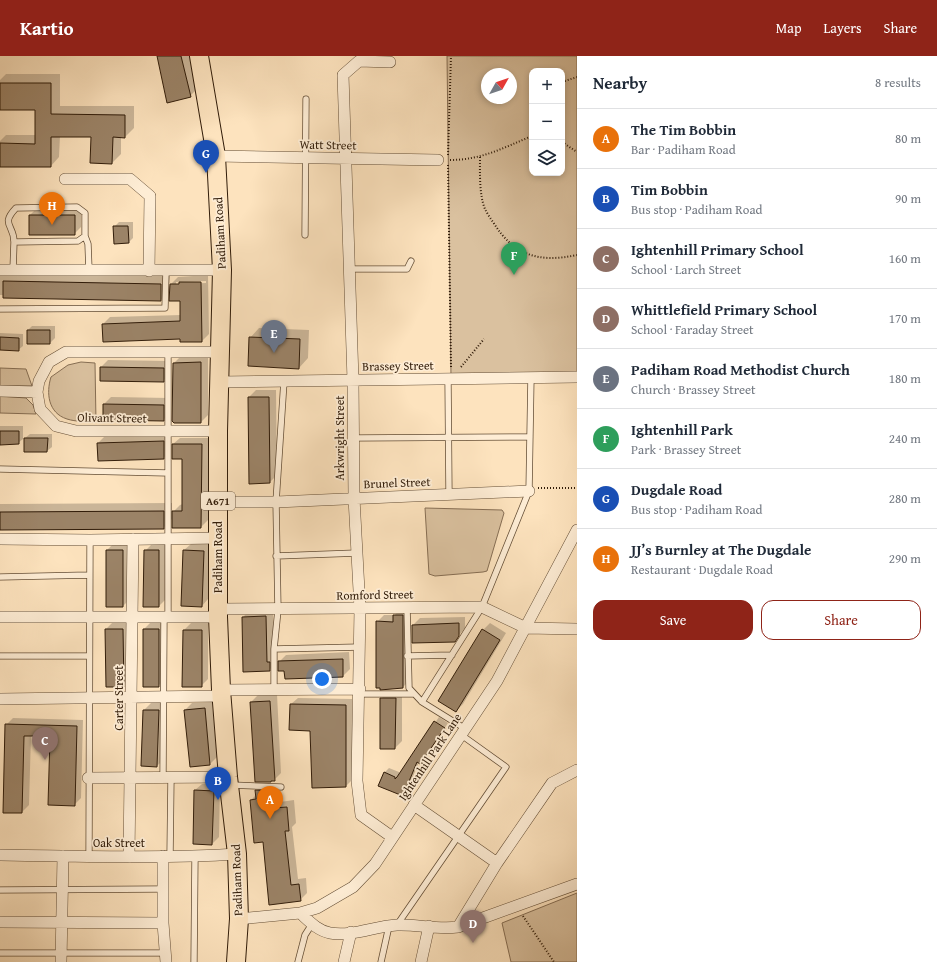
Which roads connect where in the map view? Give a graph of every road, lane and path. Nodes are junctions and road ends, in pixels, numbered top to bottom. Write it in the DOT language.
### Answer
graph roads {
  1 [pos="199,56"];
  2 [pos="451,56"];
  3 [pos="390,62"];
  4 [pos="577,78"];
  5 [pos="565,81"];
  6 [pos="306,99"];
  7 [pos="529,137"];
  8 [pos="565,144"];
  9 [pos="577,152"];
  10 [pos="216,156"];
  11 [pos="305,157"];
  12 [pos="480,157"];
  13 [pos="346,158"];
  14 [pos="443,160"];
  15 [pos="65,179"];
  16 [pos="305,235"];
  17 [pos="85,236"];
  18 [pos="14,242"];
  19 [pos="577,255"];
  20 [pos="411,261"];
  21 [pos="350,269"];
  22 [pos="0,270"];
  23 [pos="13,270"];
  24 [pos="222,270"];
  25 [pos="89,271"];
  26 [pos="149,271"];
  27 [pos="166,271"];
  28 [pos="0,308"];
  29 [pos="484,339"];
  30 [pos="168,352"];
  31 [pos="220,352"];
  32 [pos="577,377"];
  33 [pos="450,378"];
  34 [pos="531,378"];
  35 [pos="353,380"];
  36 [pos="284,381"];
  37 [pos="220,382"];
  38 [pos="0,391"];
  39 [pos="37,392"];
  40 [pos="168,431"];
  41 [pos="218,431"];
  42 [pos="353,438"];
  43 [pos="530,438"];
  44 [pos="449,439"];
  45 [pos="0,469"];
  46 [pos="168,473"];
  47 [pos="577,488"];
  48 [pos="529,489"];
  49 [pos="449,494"];
  50 [pos="354,498"];
  51 [pos="218,502"];
  52 [pos="276,502"];
  53 [pos="577,530"];
  54 [pos="168,538"];
  55 [pos="218,538"];
  56 [pos="0,539"];
  57 [pos="133,539"];
  58 [pos="90,540"];
  59 [pos="357,553"];
  60 [pos="276,556"];
  61 [pos="89,575"];
  62 [pos="0,577"];
  63 [pos="408,607"];
  64 [pos="482,607"];
  65 [pos="360,609"];
  66 [pos="278,610"];
  67 [pos="218,613"];
  68 [pos="0,617"];
  69 [pos="90,617"];
  70 [pos="132,617"];
  71 [pos="166,618"];
  72 [pos="526,628"];
  73 [pos="577,629"];
  74 [pos="360,647"];
  75 [pos="274,649"];
  76 [pos="452,655"];
  77 [pos="0,656"];
  78 [pos="89,656"];
  79 [pos="408,656"];
  80 [pos="274,689"];
  81 [pos="360,692"];
  82 [pos="221,693"];
  83 [pos="414,694"];
  84 [pos="165,697"];
  85 [pos="88,698"];
  86 [pos="132,698"];
  87 [pos="0,699"];
  88 [pos="422,702"];
  89 [pos="462,731"];
  90 [pos="577,770"];
  91 [pos="132,777"];
  92 [pos="167,777"];
  93 [pos="88,778"];
  94 [pos="228,781"];
  95 [pos="281,787"];
  96 [pos="414,804"];
  97 [pos="392,837"];
  98 [pos="458,837"];
  99 [pos="237,854"];
  100 [pos="0,855"];
  101 [pos="64,856"];
  102 [pos="89,856"];
  103 [pos="167,856"];
  104 [pos="195,856"];
  105 [pos="129,857"];
  106 [pos="497,863"];
  107 [pos="577,884"];
  108 [pos="163,889"];
  109 [pos="0,890"];
  110 [pos="63,891"];
  111 [pos="516,906"];
  112 [pos="300,913"];
  113 [pos="239,919"];
  114 [pos="0,922"];
  115 [pos="62,923"];
  116 [pos="163,923"];
  117 [pos="312,924"];
  118 [pos="393,926"];
  119 [pos="429,926"];
  120 [pos="458,928"];
  121 [pos="351,932"];
  122 [pos="0,953"];
  123 [pos="62,957"];
  124 [pos="165,957"];
  125 [pos="194,962"];
  126 [pos="236,962"];
  127 [pos="298,962"];
  128 [pos="344,962"];
  129 [pos="381,962"];
  130 [pos="421,962"];
  131 [pos="554,962"];
  1 -- 10 [label="main road, Padiham Road / A671"];
  2 -- 14 [label="path"];
  3 -- 13 [label="street, Arkwright Street"];
  4 -- 5 [label="path"];
  6 -- 11 [label="lane"];
  7 -- 12 [label="path"];
  8 -- 9 [label="path"];
  10 -- 11 [label="street, Watt Street"];
  10 -- 24 [label="main road, Padiham Road / A671"];
  11 -- 13 [label="street, Watt Street"];
  11 -- 16 [label="lane"];
  12 -- 14 [label="path"];
  12 -- 19 [label="path"];
  13 -- 14 [label="street, Watt Street"];
  13 -- 21 [label="street, Arkwright Street"];
  14 -- 33 [label="path"];
  15 -- 26 [label="street"];
  17 -- 18 [label="lane"];
  17 -- 18 [label="lane"];
  17 -- 25 [label="lane"];
  18 -- 23 [label="lane"];
  20 -- 21 [label="lane"];
  21 -- 35 [label="street, Arkwright Street"];
  22 -- 23 [label="street"];
  23 -- 25 [label="street"];
  24 -- 27 [label="street"];
  24 -- 31 [label="main road, Padiham Road / A671"];
  25 -- 26 [label="street"];
  26 -- 27 [label="street"];
  27 -- 28 [label="lane"];
  29 -- 33 [label="path"];
  30 -- 31 [label="street"];
  30 -- 39 [label="street"];
  30 -- 40 [label="lane"];
  31 -- 37 [label="main road, Padiham Road / A671"];
  32 -- 34 [label="street, Brassey Street"];
  33 -- 34 [label="street, Brassey Street"];
  33 -- 35 [label="street, Brassey Street"];
  33 -- 44 [label="lane"];
  34 -- 43 [label="lane"];
  35 -- 36 [label="street, Brassey Street"];
  35 -- 42 [label="street, Arkwright Street"];
  36 -- 37 [label="street, Brassey Street"];
  36 -- 52 [label="lane"];
  37 -- 41 [label="main road, Padiham Road / A671"];
  38 -- 39 [label="street"];
  39 -- 40 [label="street, Olivant Street"];
  40 -- 41 [label="street, Olivant Street"];
  40 -- 46 [label="lane"];
  41 -- 51 [label="main road, Padiham Road / A671"];
  42 -- 44 [label="lane"];
  42 -- 50 [label="street, Arkwright Street"];
  43 -- 44 [label="lane"];
  43 -- 48 [label="lane"];
  44 -- 49 [label="lane"];
  45 -- 46 [label="lane"];
  46 -- 54 [label="lane"];
  47 -- 48 [label="path"];
  48 -- 49 [label="street, Brunel Street"];
  48 -- 64 [label="lane"];
  49 -- 50 [label="street, Brunel Street"];
  50 -- 52 [label="street, Brunel Street"];
  50 -- 59 [label="street, Arkwright Street"];
  51 -- 52 [label="street, Brunel Street"];
  51 -- 55 [label="main road, Padiham Road / A671"];
  52 -- 60 [label="lane"];
  53 -- 72 [label="street, Ightenhill Park Lane"];
  54 -- 55 [label="street"];
  54 -- 57 [label="street"];
  54 -- 71 [label="lane"];
  55 -- 67 [label="main road, Padiham Road / A671"];
  56 -- 58 [label="street"];
  57 -- 58 [label="street"];
  57 -- 70 [label="street, Carter Street"];
  58 -- 61 [label="lane"];
  59 -- 60 [label="lane"];
  59 -- 65 [label="street, Arkwright Street"];
  60 -- 66 [label="lane"];
  61 -- 62 [label="lane"];
  61 -- 69 [label="lane"];
  63 -- 64 [label="street, Romford Street"];
  63 -- 65 [label="street, Romford Street"];
  63 -- 79 [label="lane"];
  64 -- 72 [label="street, Romford Street"];
  64 -- 76 [label="lane"];
  65 -- 66 [label="street, Romford Street"];
  65 -- 74 [label="street, Arkwright Street"];
  66 -- 67 [label="street, Romford Street"];
  66 -- 75 [label="lane"];
  67 -- 71 [label="street, Romford Street"];
  67 -- 82 [label="main road, Padiham Road / A671"];
  68 -- 69 [label="street, Romford Street"];
  69 -- 70 [label="street, Romford Street"];
  69 -- 78 [label="lane"];
  70 -- 71 [label="street, Romford Street"];
  70 -- 86 [label="street, Carter Street"];
  71 -- 84 [label="lane"];
  72 -- 73 [label="street"];
  72 -- 89 [label="street, Ightenhill Park Lane"];
  74 -- 75 [label="lane"];
  74 -- 81 [label="street, Arkwright Street"];
  75 -- 80 [label="lane"];
  76 -- 79 [label="lane"];
  76 -- 88 [label="lane"];
  77 -- 78 [label="lane"];
  78 -- 85 [label="lane"];
  79 -- 83 [label="lane"];
  80 -- 81 [label="street"];
  80 -- 82 [label="street"];
  81 -- 83 [label="lane"];
  81 -- 97 [label="street, Arkwright Street"];
  82 -- 84 [label="street"];
  82 -- 94 [label="main road, Padiham Road / A671"];
  83 -- 88 [label="lane"];
  84 -- 86 [label="street"];
  84 -- 92 [label="lane"];
  85 -- 86 [label="street"];
  85 -- 87 [label="street"];
  85 -- 93 [label="lane"];
  86 -- 91 [label="street, Carter Street"];
  88 -- 89 [label="lane"];
  89 -- 96 [label="street, Ightenhill Park Lane"];
  89 -- 98 [label="lane"];
  90 -- 106 [label="street"];
  91 -- 92 [label="street"];
  91 -- 93 [label="street"];
  91 -- 105 [label="street, Carter Street"];
  92 -- 94 [label="street"];
  92 -- 103 [label="lane"];
  93 -- 102 [label="lane"];
  94 -- 95 [label="lane"];
  94 -- 99 [label="main road, Padiham Road / A671"];
  96 -- 97 [label="street, Ightenhill Park Lane"];
  96 -- 98 [label="street"];
  97 -- 112 [label="street, Ightenhill Park Lane"];
  98 -- 106 [label="street"];
  98 -- 118 [label="lane"];
  99 -- 104 [label="street, Oak Street"];
  99 -- 113 [label="main road, Padiham Road / A671"];
  100 -- 101 [label="street, Oak Street"];
  101 -- 102 [label="street, Oak Street"];
  101 -- 110 [label="street"];
  102 -- 105 [label="street, Oak Street"];
  103 -- 104 [label="street, Oak Street"];
  103 -- 105 [label="street, Oak Street"];
  103 -- 108 [label="street"];
  104 -- 125 [label="lane"];
  106 -- 120 [label="street"];
  107 -- 111 [label="street"];
  108 -- 110 [label="lane"];
  108 -- 116 [label="street"];
  109 -- 110 [label="lane"];
  110 -- 115 [label="street"];
  111 -- 120 [label="street"];
  111 -- 131 [label="path"];
  112 -- 113 [label="street, Ightenhill Park Lane"];
  112 -- 117 [label="street"];
  113 -- 126 [label="main road, Padiham Road / A671"];
  114 -- 115 [label="street"];
  115 -- 116 [label="street"];
  115 -- 123 [label="street"];
  116 -- 124 [label="street"];
  117 -- 121 [label="street"];
  117 -- 127 [label="lane"];
  118 -- 119 [label="street"];
  118 -- 121 [label="street"];
  118 -- 129 [label="lane"];
  119 -- 120 [label="street"];
  119 -- 130 [label="street"];
  121 -- 128 [label="street"];
  122 -- 123 [label="lane"];
  123 -- 124 [label="lane"];
}
